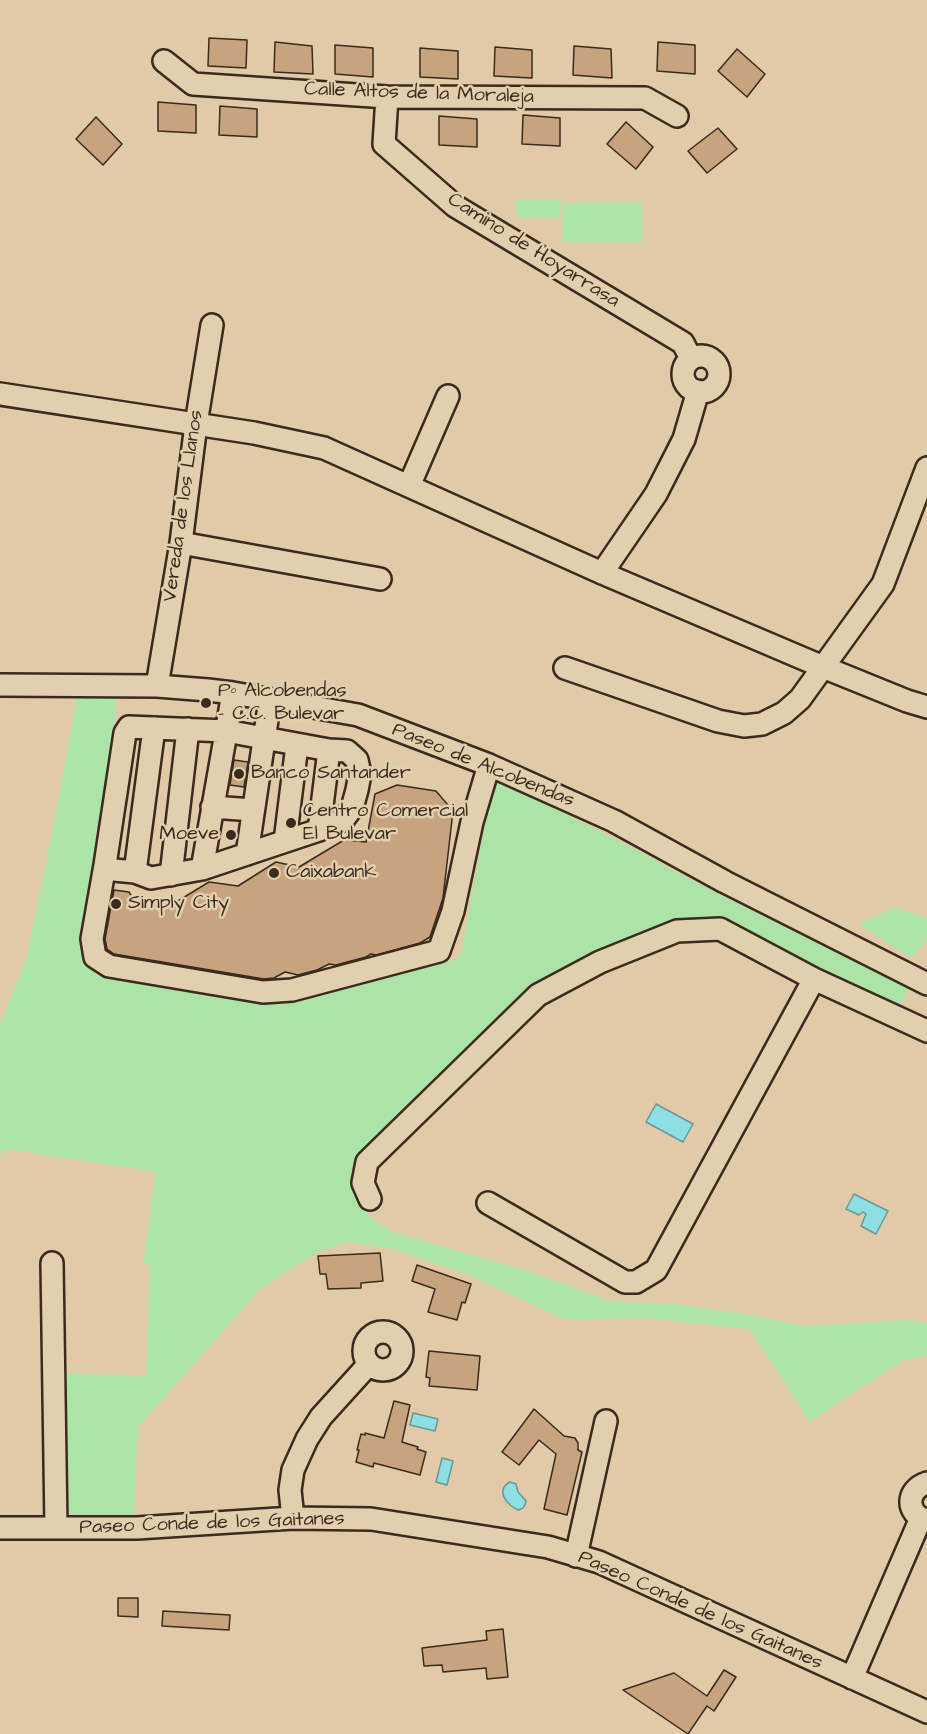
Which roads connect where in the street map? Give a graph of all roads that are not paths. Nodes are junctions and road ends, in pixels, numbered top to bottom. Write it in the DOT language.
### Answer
graph roads {
  1 [pos="164,61"];
  2 [pos="387,98"];
  3 [pos="677,116"];
  4 [pos="212,325"];
  5 [pos="691,359"];
  6 [pos="698,391"];
  7 [pos="0,394"];
  8 [pos="448,396"];
  9 [pos="196,424"];
  10 [pos="927,468"];
  11 [pos="409,486"];
  12 [pos="181,543"];
  13 [pos="602,573"];
  14 [pos="380,579"];
  15 [pos="823,667"];
  16 [pos="565,668"];
  17 [pos="0,685"];
  18 [pos="157,686"];
  19 [pos="233,693"];
  20 [pos="270,700"];
  21 [pos="927,707"];
  22 [pos="154,728"];
  23 [pos="188,729"];
  24 [pos="226,731"];
  25 [pos="264,738"];
  26 [pos="297,745"];
  27 [pos="329,750"];
  28 [pos="489,765"];
  29 [pos="212,807"];
  30 [pos="253,810"];
  31 [pos="319,830"];
  32 [pos="285,841"];
  33 [pos="247,854"];
  34 [pos="105,865"];
  35 [pos="202,869"];
  36 [pos="135,872"];
  37 [pos="171,875"];
  38 [pos="814,979"];
  39 [pos="927,984"];
  40 [pos="926,1026"];
  41 [pos="370,1199"];
  42 [pos="488,1203"];
  43 [pos="52,1263"];
  44 [pos="369,1365"];
  45 [pos="606,1421"];
  46 [pos="927,1483"];
  47 [pos="293,1518"];
  48 [pos="924,1520"];
  49 [pos="0,1528"];
  50 [pos="56,1528"];
  51 [pos="576,1556"];
  52 [pos="852,1678"];
  53 [pos="927,1712"];
  1 -- 2 [label="street, Calle Altos de la Moraleja"];
  2 -- 3 [label="street, Calle Altos de la Moraleja"];
  2 -- 5 [label="street, Camino de Hoyarrasa"];
  4 -- 9 [label="street, Vereda de los Llanos"];
  5 -- 6 [label="street"];
  5 -- 6 [label="street"];
  6 -- 13 [label="street"];
  7 -- 9 [label="street"];
  8 -- 11 [label="street"];
  9 -- 11 [label="street"];
  9 -- 12 [label="street, Vereda de los Llanos"];
  10 -- 15 [label="street"];
  11 -- 13 [label="street"];
  12 -- 14 [label="street"];
  12 -- 18 [label="street, Vereda de los Llanos"];
  13 -- 15 [label="street"];
  15 -- 16 [label="street"];
  15 -- 21 [label="street"];
  17 -- 18 [label="street, Paseo de Alcobendas"];
  18 -- 19 [label="street, Paseo de Alcobendas"];
  19 -- 20 [label="street, Paseo de Alcobendas"];
  19 -- 24 [label="street"];
  20 -- 25 [label="street"];
  20 -- 28 [label="street, Paseo de Alcobendas"];
  22 -- 23 [label="street"];
  22 -- 34 [label="street"];
  22 -- 36 [label="street"];
  23 -- 24 [label="street"];
  23 -- 37 [label="street"];
  24 -- 25 [label="street"];
  24 -- 29 [label="street"];
  25 -- 26 [label="street"];
  25 -- 30 [label="street"];
  26 -- 27 [label="street"];
  26 -- 32 [label="street"];
  27 -- 31 [label="street"];
  27 -- 31 [label="street"];
  28 -- 34 [label="street"];
  28 -- 39 [label="street, Paseo de Alcobendas"];
  29 -- 30 [label="street"];
  29 -- 35 [label="street"];
  30 -- 33 [label="street"];
  31 -- 32 [label="street"];
  32 -- 33 [label="street"];
  33 -- 35 [label="street"];
  34 -- 36 [label="street"];
  35 -- 37 [label="street"];
  36 -- 37 [label="street"];
  38 -- 40 [label="street"];
  38 -- 41 [label="street"];
  38 -- 42 [label="street"];
  43 -- 50 [label="street"];
  44 -- 47 [label="street"];
  45 -- 51 [label="street"];
  46 -- 48 [label="street"];
  47 -- 50 [label="street, Paseo Conde de los Gaitanes"];
  47 -- 51 [label="street, Paseo Conde de los Gaitanes"];
  48 -- 52 [label="street"];
  49 -- 50 [label="street, Paseo Conde de los Gaitanes"];
  51 -- 52 [label="street, Paseo Conde de los Gaitanes"];
  52 -- 53 [label="street, Paseo Conde de los Gaitanes"];
}
